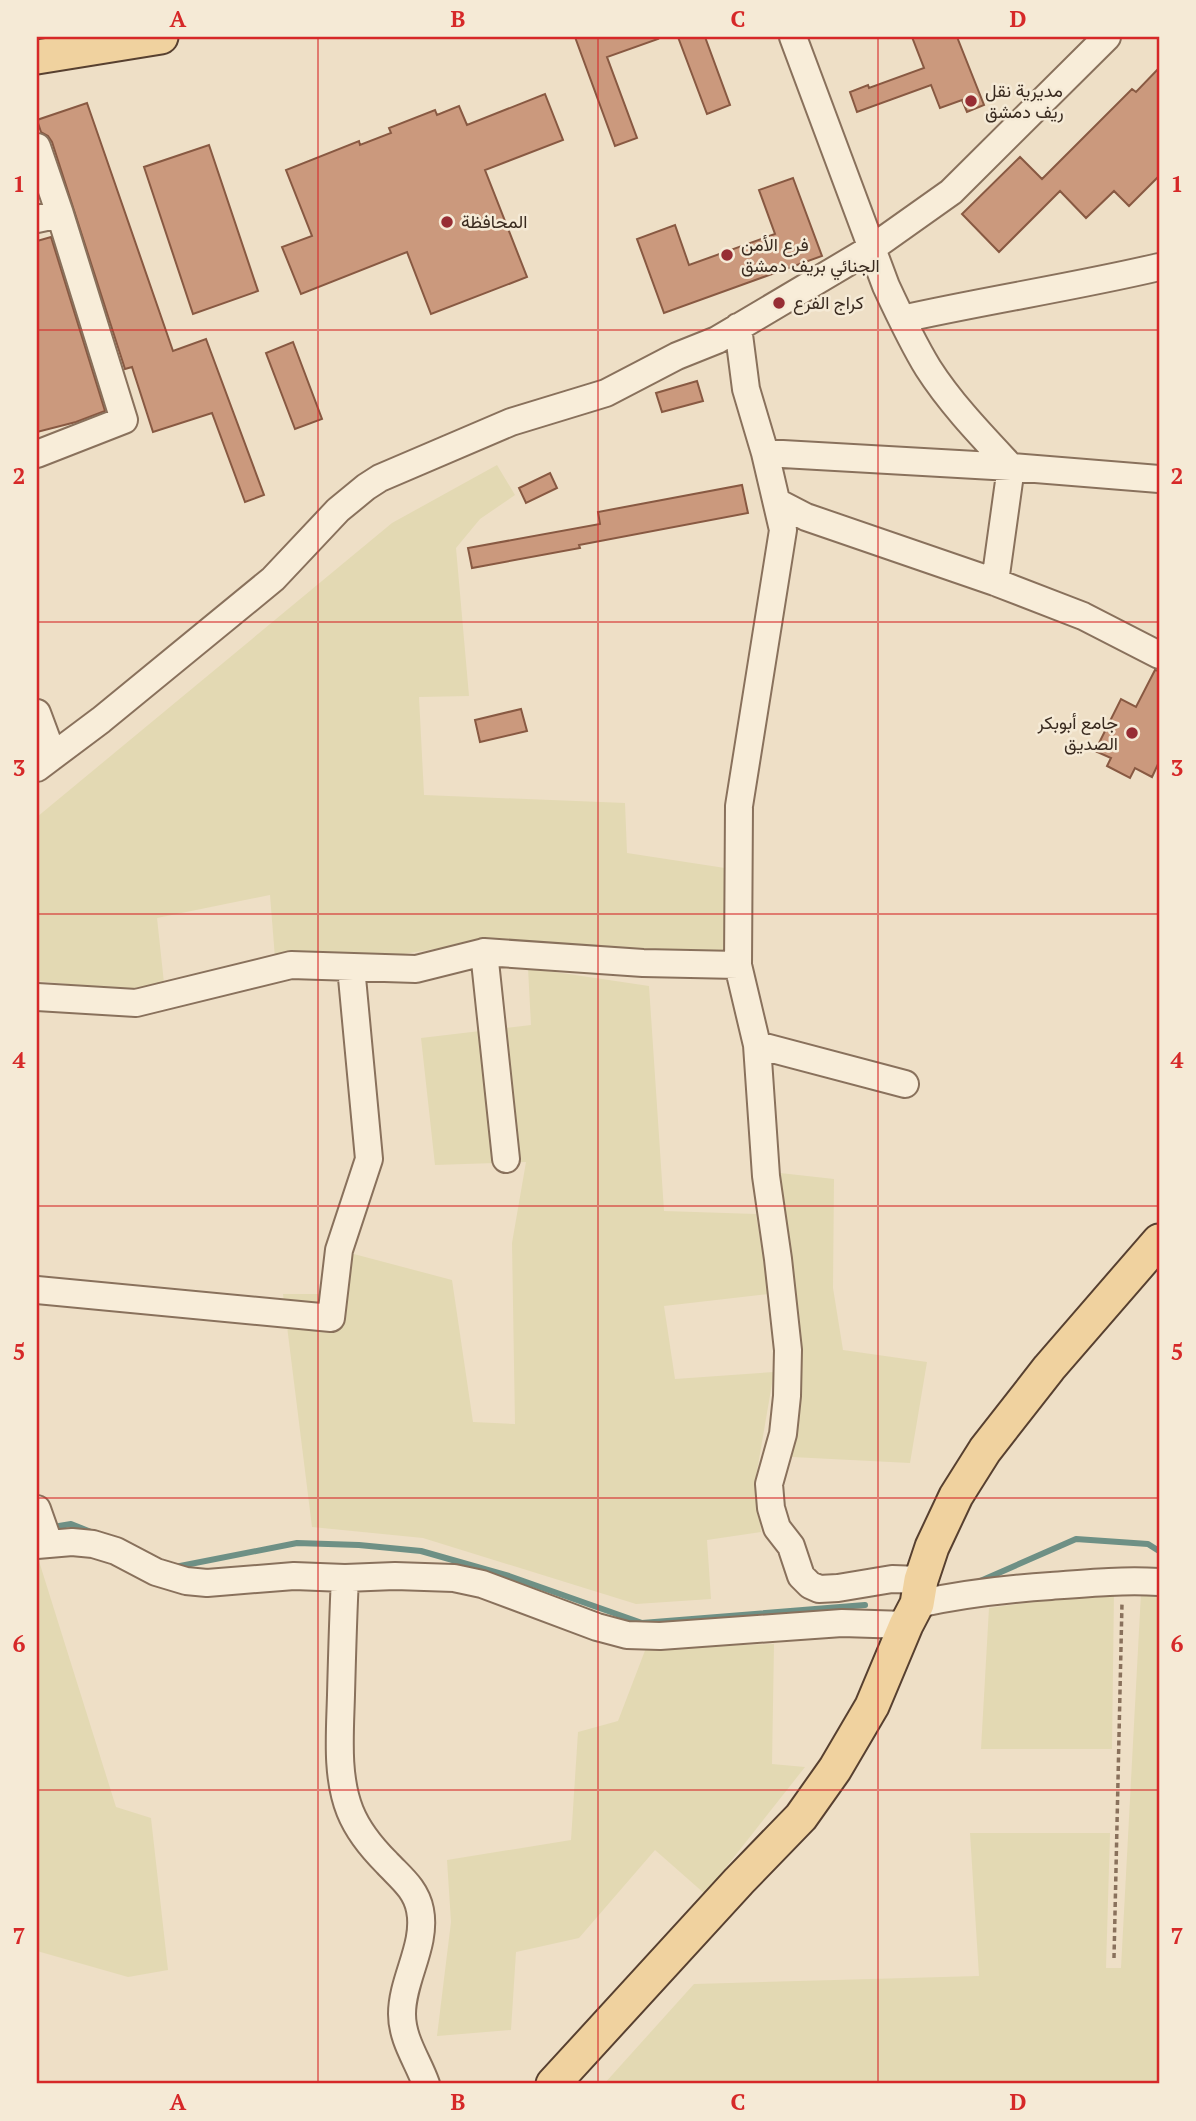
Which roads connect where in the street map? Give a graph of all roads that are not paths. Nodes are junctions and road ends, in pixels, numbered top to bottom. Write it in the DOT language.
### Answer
graph roads {
  1 [pos="161,37"];
  2 [pos="793,37"];
  3 [pos="1107,37"];
  4 [pos="37,57"];
  5 [pos="37,147"];
  6 [pos="48,216"];
  7 [pos="872,248"];
  8 [pos="1159,267"];
  9 [pos="902,319"];
  10 [pos="738,327"];
  11 [pos="765,453"];
  12 [pos="37,454"];
  13 [pos="1011,467"];
  14 [pos="1159,479"];
  15 [pos="777,502"];
  16 [pos="995,582"];
  17 [pos="1159,655"];
  18 [pos="37,713"];
  19 [pos="45,762"];
  20 [pos="484,952"];
  21 [pos="738,965"];
  22 [pos="351,967"];
  23 [pos="37,996"];
  24 [pos="757,1045"];
  25 [pos="905,1084"];
  26 [pos="506,1159"];
  27 [pos="1159,1241"];
  28 [pos="37,1290"];
  29 [pos="37,1509"];
  30 [pos="43,1544"];
  31 [pos="345,1578"];
  32 [pos="1159,1583"];
  33 [pos="915,1603"];
  34 [pos="426,2084"];
  35 [pos="553,2084"];
  1 -- 4 [label="main road"];
  2 -- 7 [label="street"];
  3 -- 7 [label="street"];
  5 -- 6 [label="street"];
  6 -- 12 [label="street"];
  7 -- 9 [label="street"];
  7 -- 10 [label="street"];
  8 -- 9 [label="street"];
  9 -- 13 [label="street"];
  10 -- 11 [label="street"];
  10 -- 19 [label="street"];
  11 -- 13 [label="street"];
  11 -- 15 [label="street"];
  13 -- 14 [label="street"];
  13 -- 16 [label="street"];
  15 -- 16 [label="street"];
  15 -- 21 [label="street"];
  16 -- 17 [label="street"];
  18 -- 19 [label="street"];
  20 -- 21 [label="street"];
  20 -- 22 [label="street"];
  20 -- 26 [label="street"];
  21 -- 24 [label="street"];
  22 -- 23 [label="street"];
  22 -- 28 [label="street"];
  24 -- 25 [label="street"];
  24 -- 33 [label="street"];
  27 -- 33 [label="main road"];
  29 -- 30 [label="street"];
  30 -- 31 [label="street"];
  31 -- 33 [label="street"];
  31 -- 34 [label="street"];
  32 -- 33 [label="street"];
  33 -- 35 [label="main road"];
}
